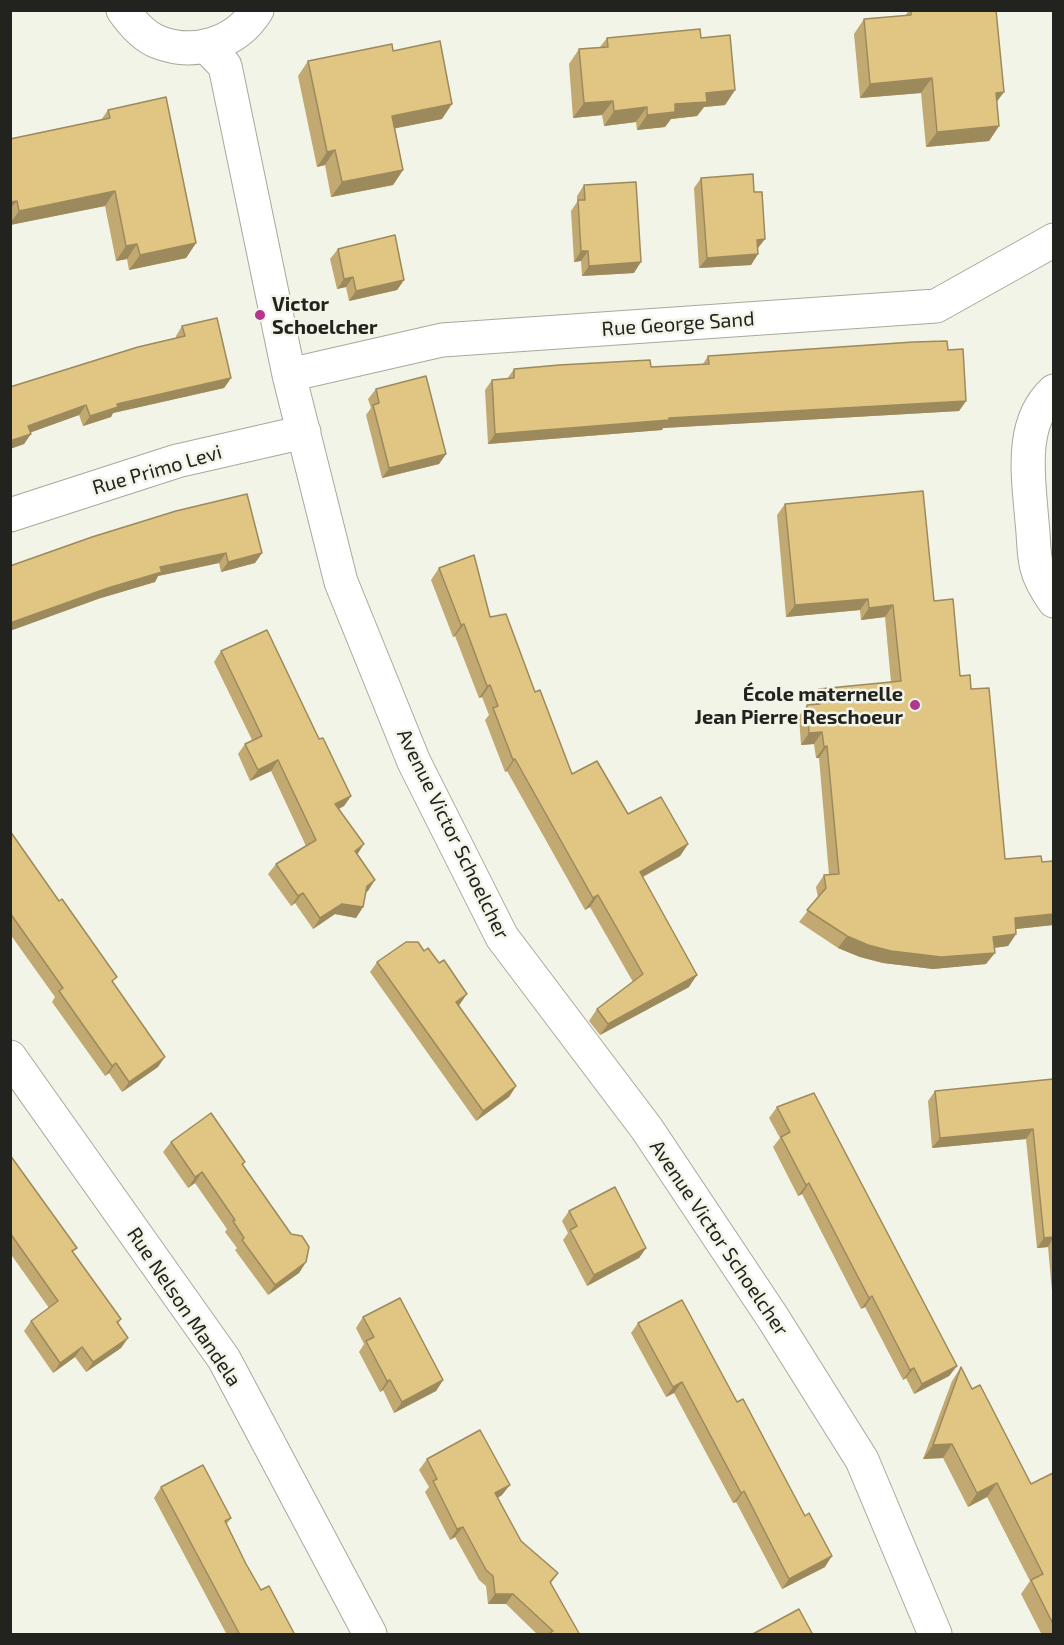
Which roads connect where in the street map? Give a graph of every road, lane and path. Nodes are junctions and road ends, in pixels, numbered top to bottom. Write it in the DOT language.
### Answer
graph roads {
  1 [pos="123,10"];
  2 [pos="257,10"];
  3 [pos="207,47"];
  4 [pos="1053,240"];
  5 [pos="290,375"];
  6 [pos="1053,391"];
  7 [pos="304,432"];
  8 [pos="10,515"];
  9 [pos="1053,601"];
  10 [pos="10,1057"];
  11 [pos="370,1635"];
  12 [pos="935,1635"];
  1 -- 3 [label="street"];
  2 -- 3 [label="street"];
  3 -- 5 [label="street, Avenue Victor Schoelcher"];
  4 -- 5 [label="street, Rue George Sand"];
  5 -- 7 [label="street, Avenue Victor Schoelcher"];
  6 -- 9 [label="street"];
  7 -- 8 [label="street, Rue Primo Levi"];
  7 -- 12 [label="street, Avenue Victor Schoelcher"];
  10 -- 11 [label="street, Rue Nelson Mandela"];
}
